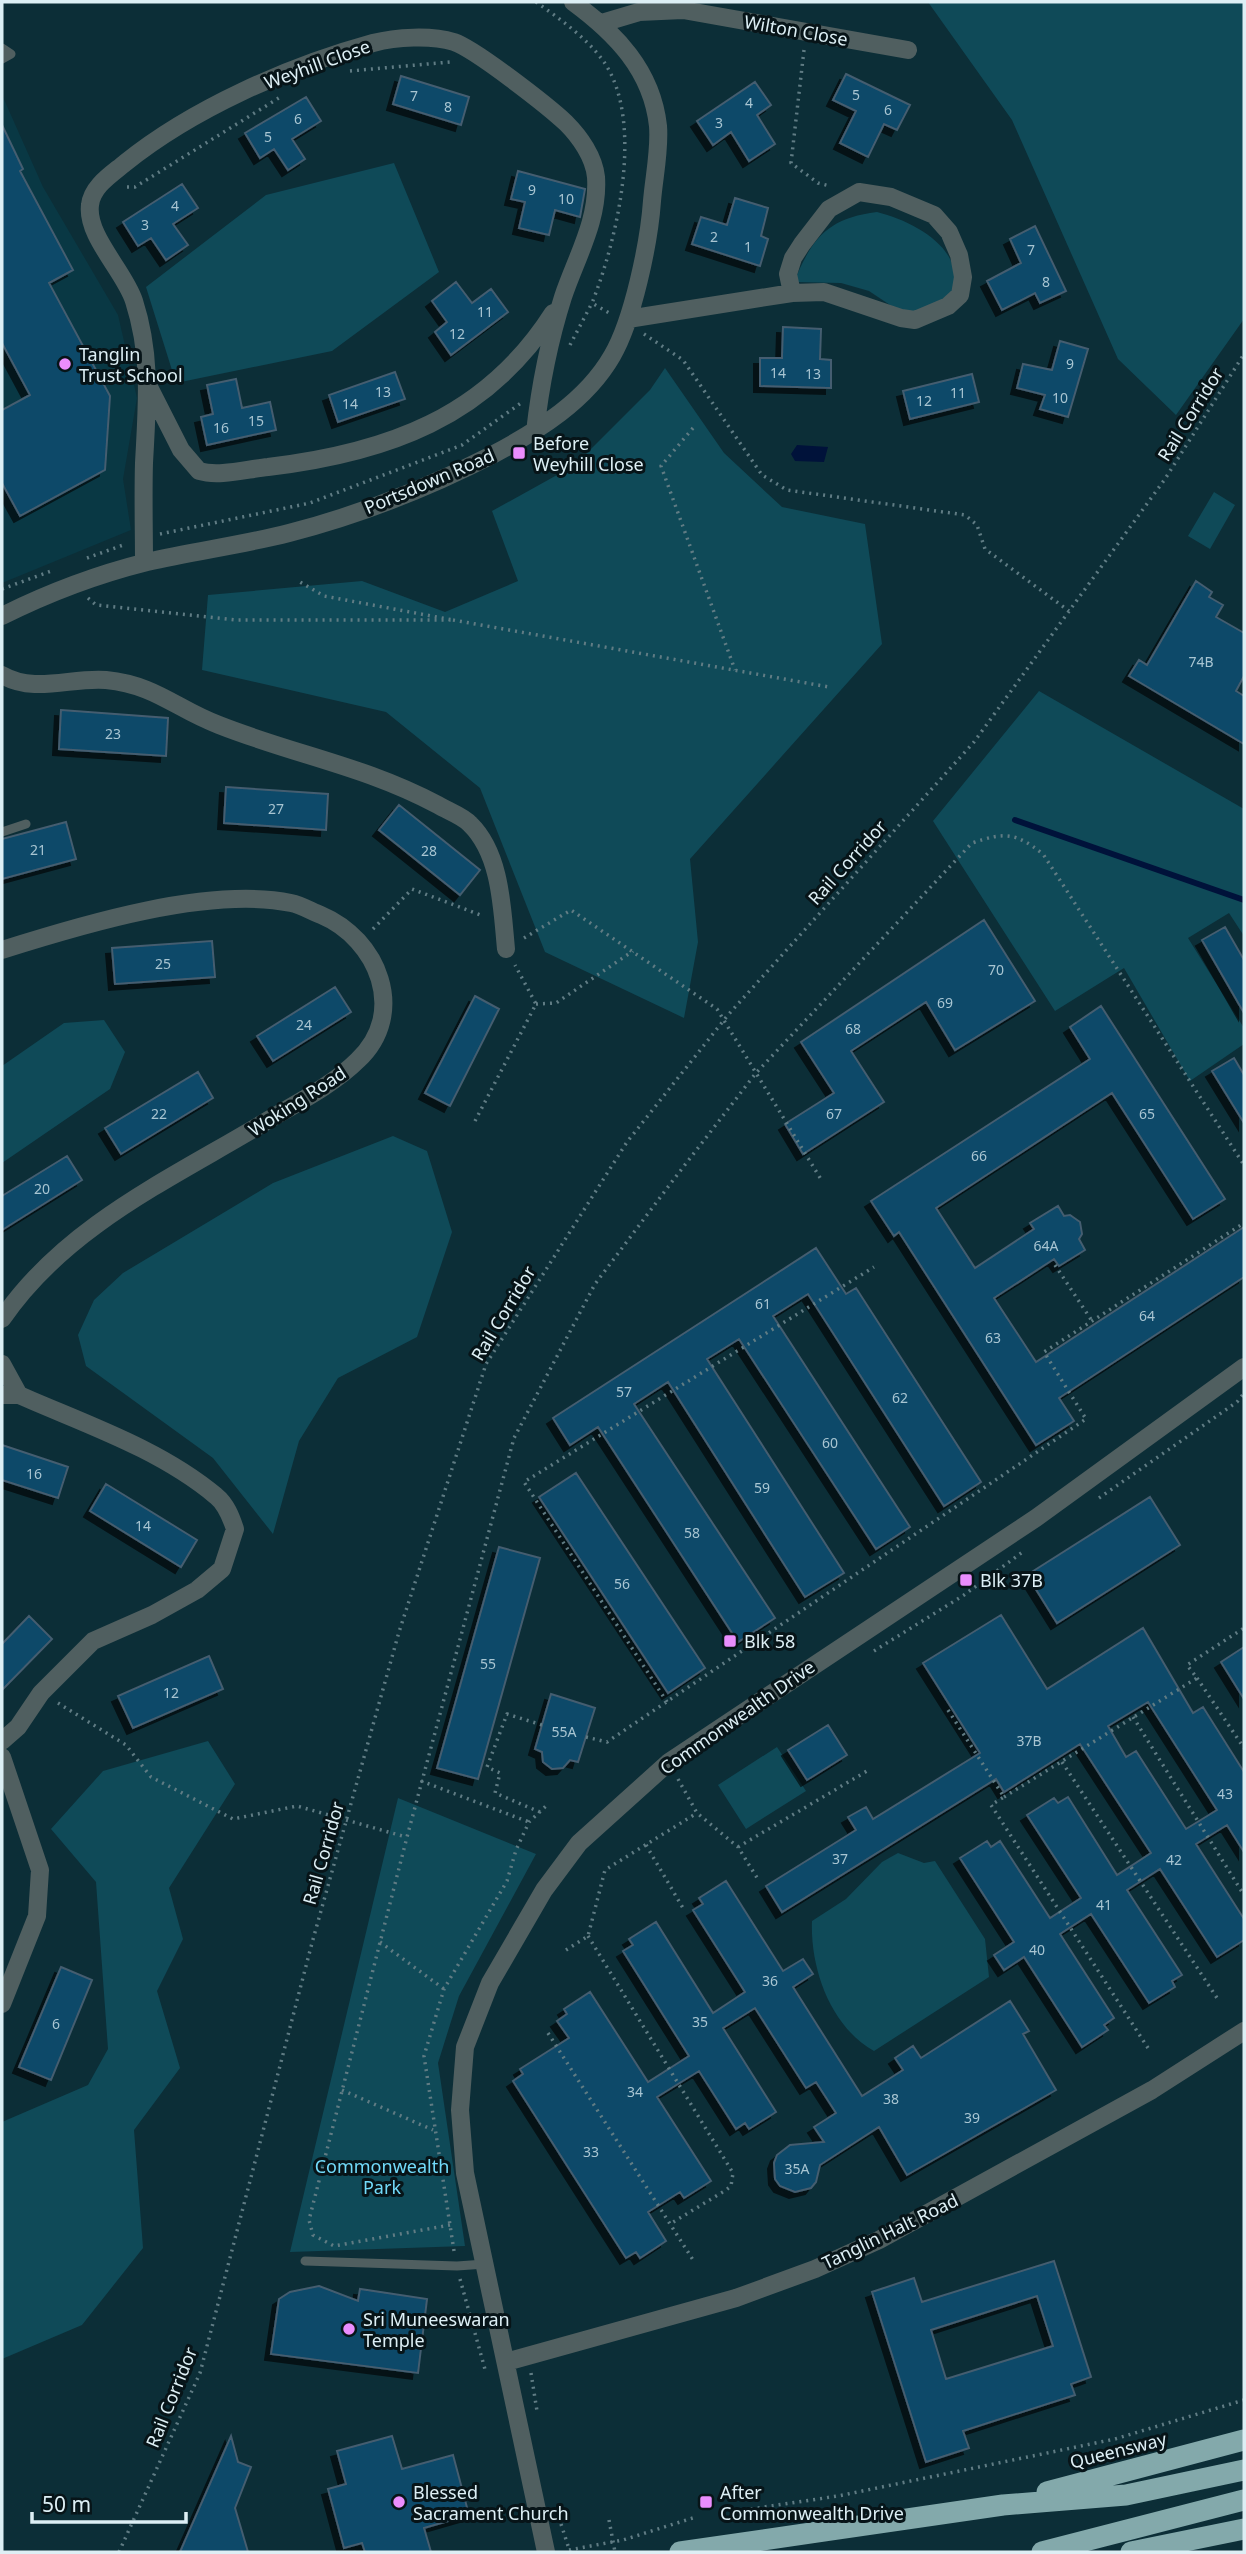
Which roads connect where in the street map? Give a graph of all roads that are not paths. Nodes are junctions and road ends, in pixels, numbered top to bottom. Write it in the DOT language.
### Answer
graph roads {
  1 [pos="573,2"];
  2 [pos="602,23"];
  3 [pos="2,48"];
  4 [pos="908,50"];
  5 [pos="6,57"];
  6 [pos="792,293"];
  7 [pos="562,298"];
  8 [pos="627,321"];
  9 [pos="150,389"];
  10 [pos="535,432"];
  11 [pos="144,563"];
  12 [pos="2,616"];
  13 [pos="2,675"];
  14 [pos="26,824"];
  15 [pos="2,832"];
  16 [pos="506,949"];
  17 [pos="2,950"];
  18 [pos="2,1319"];
  19 [pos="2,1364"];
  20 [pos="1244,1367"];
  21 [pos="10,1395"];
  22 [pos="2,1741"];
  23 [pos="2,1757"];
  24 [pos="2,2004"];
  25 [pos="1244,2031"];
  26 [pos="305,2262"];
  27 [pos="485,2264"];
  28 [pos="506,2362"];
  29 [pos="1244,2440"];
  30 [pos="1244,2470"];
  31 [pos="1244,2500"];
  32 [pos="1003,2505"];
  33 [pos="1244,2529"];
  34 [pos="546,2552"];
  35 [pos="680,2552"];
  36 [pos="1042,2552"];
  37 [pos="1131,2552"];
  1 -- 2 [label="street, Portsdown Road"];
  2 -- 4 [label="street, Wilton Close"];
  2 -- 8 [label="street, Portsdown Road"];
  3 -- 5 [label="lane"];
  6 -- 6 [label="street"];
  6 -- 8 [label="street"];
  7 -- 9 [label="street, Weyhill Close"];
  7 -- 9 [label="street, Weyhill Close"];
  7 -- 10 [label="street, Weyhill Close"];
  8 -- 10 [label="street, Portsdown Road"];
  9 -- 11 [label="street, Weyhill Close"];
  10 -- 11 [label="street, Portsdown Road"];
  11 -- 12 [label="street, Portsdown Road"];
  13 -- 16 [label="street"];
  14 -- 15 [label="lane"];
  17 -- 18 [label="street, Woking Road"];
  19 -- 21 [label="street"];
  20 -- 27 [label="street, Commonwealth Drive"];
  21 -- 22 [label="street"];
  23 -- 24 [label="street"];
  25 -- 28 [label="street, Tanglin Halt Road"];
  26 -- 27 [label="lane"];
  27 -- 28 [label="street, Commonwealth Drive"];
  28 -- 34 [label="street, Commonwealth Drive"];
  29 -- 32 [label="highway, Queensway"];
  30 -- 32 [label="highway, Queensway"];
  31 -- 36 [label="highway"];
  32 -- 35 [label="highway, Queensway"];
  33 -- 37 [label="highway"];
}
